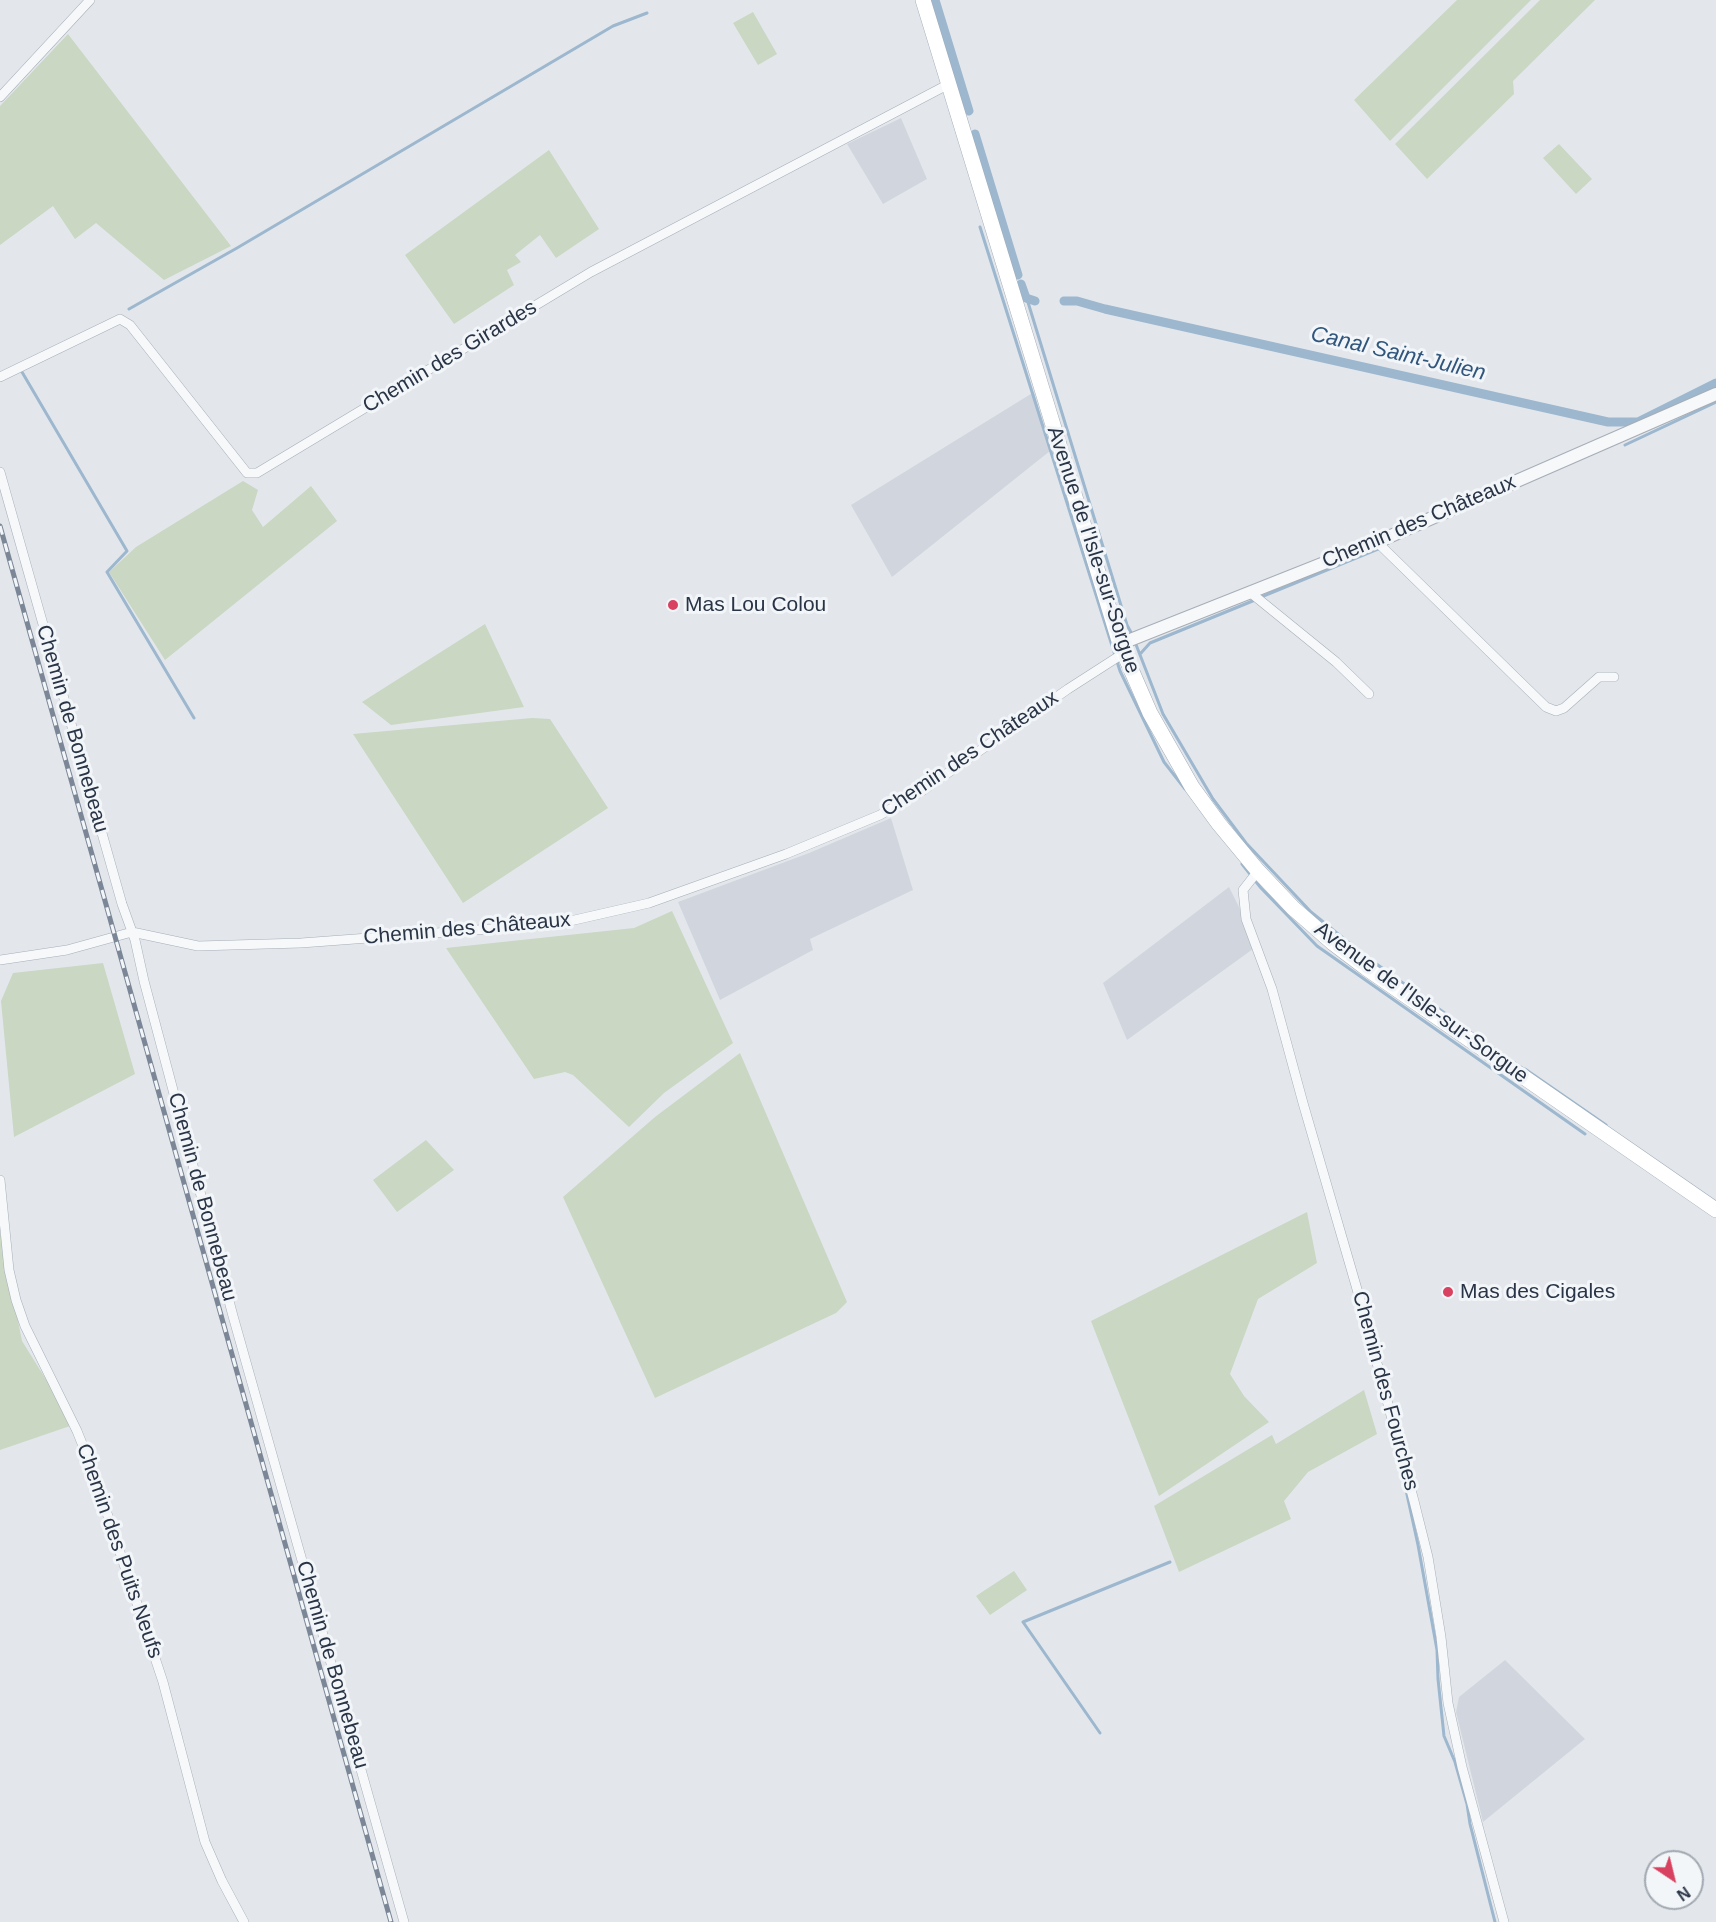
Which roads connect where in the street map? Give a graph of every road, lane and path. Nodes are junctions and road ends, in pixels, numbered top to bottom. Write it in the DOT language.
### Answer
graph roads {
  1 [pos="90,0"];
  2 [pos="923,0"];
  3 [pos="949,84"];
  4 [pos="0,97"];
  5 [pos="0,377"];
  6 [pos="1716,394"];
  7 [pos="0,472"];
  8 [pos="1377,542"];
  9 [pos="1251,593"];
  10 [pos="1122,649"];
  11 [pos="1614,677"];
  12 [pos="1369,694"];
  13 [pos="1258,871"];
  14 [pos="132,932"];
  15 [pos="0,960"];
  16 [pos="0,1180"];
  17 [pos="1716,1210"];
  18 [pos="244,1922"];
  19 [pos="404,1922"];
  20 [pos="1504,1922"];
  1 -- 4 [label="street"];
  2 -- 3 [label="main road, Avenue de l'Isle-sur-Sorgue"];
  3 -- 5 [label="street, Chemin des Girardes"];
  3 -- 10 [label="main road, Avenue de l'Isle-sur-Sorgue"];
  6 -- 8 [label="street, Chemin des Châteaux"];
  7 -- 14 [label="street, Chemin de Bonnebeau"];
  8 -- 9 [label="street, Chemin des Châteaux"];
  8 -- 11 [label="street"];
  9 -- 10 [label="street, Chemin des Châteaux"];
  9 -- 12 [label="street"];
  10 -- 13 [label="main road, Avenue de l'Isle-sur-Sorgue"];
  10 -- 14 [label="street, Chemin des Châteaux"];
  13 -- 17 [label="main road, Avenue de l'Isle-sur-Sorgue"];
  13 -- 20 [label="street, Chemin des Fourches"];
  14 -- 15 [label="street, Chemin des Châteaux"];
  14 -- 19 [label="street, Chemin de Bonnebeau"];
  16 -- 18 [label="street, Chemin des Puits Neufs"];
}
